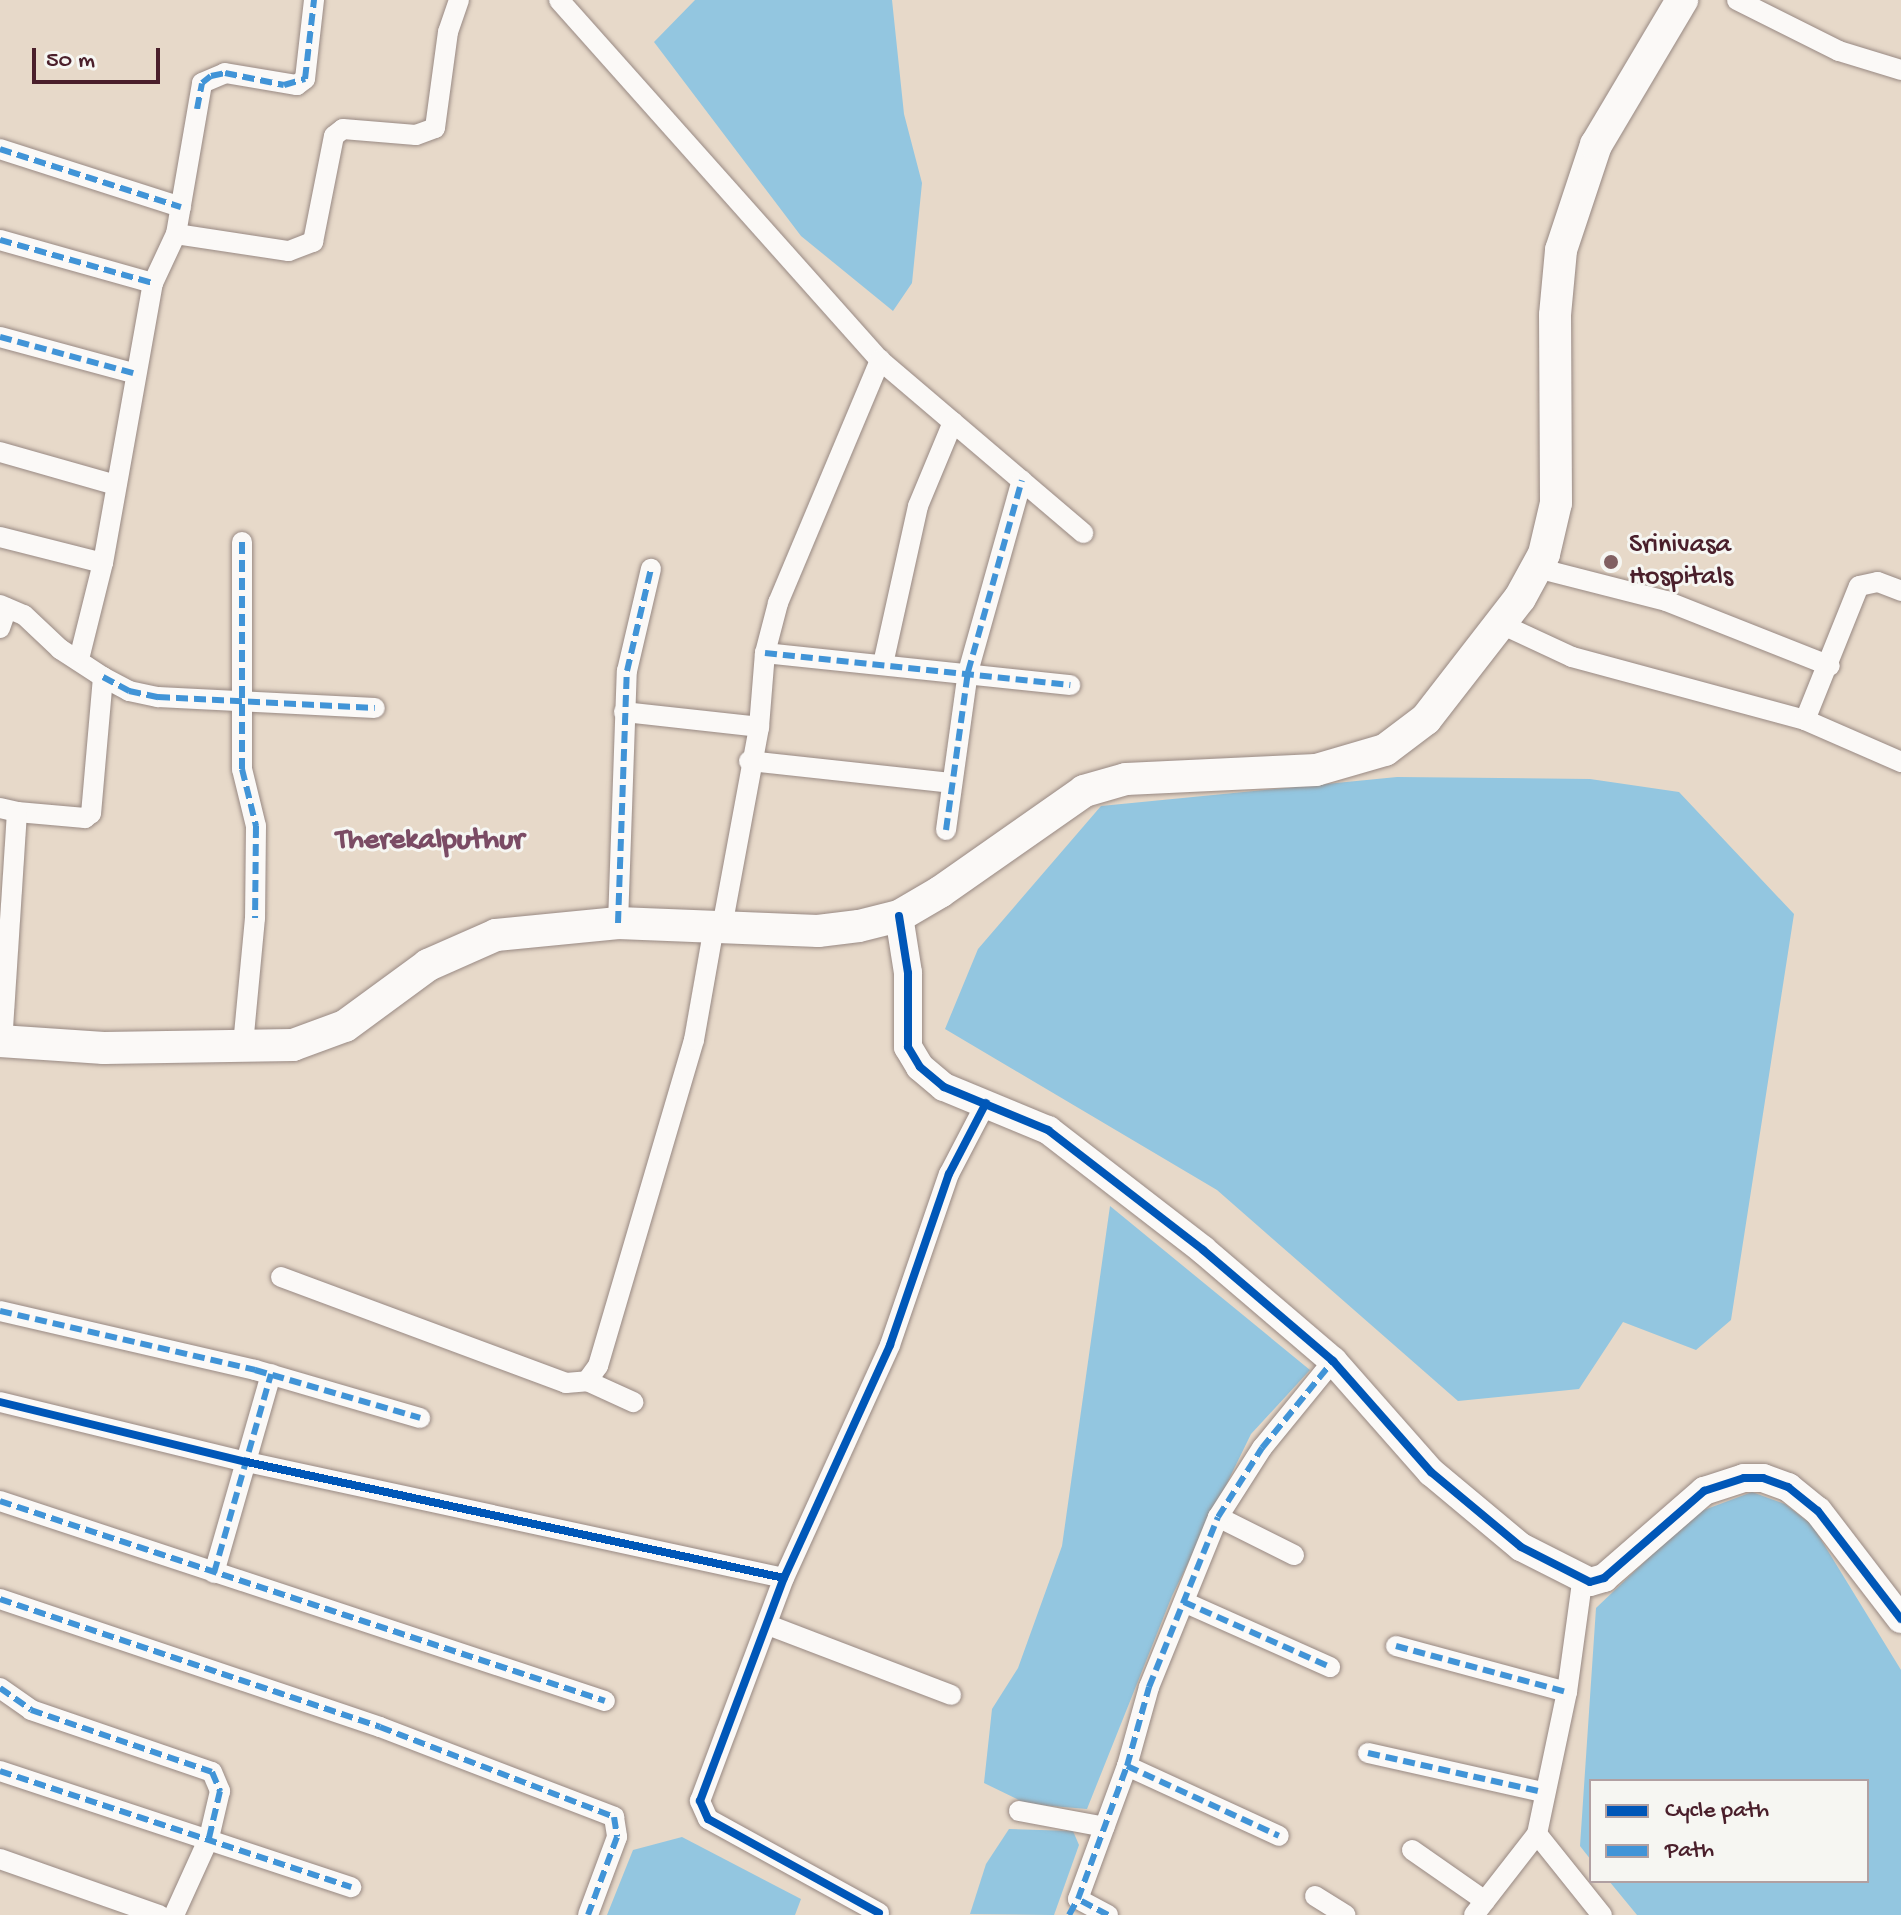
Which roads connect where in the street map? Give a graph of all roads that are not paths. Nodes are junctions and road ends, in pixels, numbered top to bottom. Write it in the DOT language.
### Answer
graph roads {
  1 [pos="314,0"];
  2 [pos="459,0"];
  3 [pos="559,0"];
  4 [pos="1682,0"];
  5 [pos="1737,0"];
  6 [pos="1901,70"];
  7 [pos="0,149"];
  8 [pos="181,207"];
  9 [pos="176,234"];
  10 [pos="0,240"];
  11 [pos="153,283"];
  12 [pos="0,337"];
  13 [pos="880,360"];
  14 [pos="136,374"];
  15 [pos="953,422"];
  16 [pos="0,452"];
  17 [pos="1022,480"];
  18 [pos="116,485"];
  19 [pos="1083,533"];
  20 [pos="0,537"];
  21 [pos="242,542"];
  22 [pos="103,563"];
  23 [pos="1537,568"];
  24 [pos="651,569"];
  25 [pos="1901,591"];
  26 [pos="3,606"];
  27 [pos="1501,624"];
  28 [pos="0,628"];
  29 [pos="765,653"];
  30 [pos="79,659"];
  31 [pos="883,664"];
  32 [pos="1830,666"];
  33 [pos="968,672"];
  34 [pos="103,677"];
  35 [pos="1070,685"];
  36 [pos="240,703"];
  37 [pos="375,708"];
  38 [pos="624,712"];
  39 [pos="1805,720"];
  40 [pos="759,727"];
  41 [pos="749,761"];
  42 [pos="1901,762"];
  43 [pos="950,783"];
  44 [pos="9,810"];
  45 [pos="946,830"];
  46 [pos="899,916"];
  47 [pos="618,923"];
  48 [pos="718,927"];
  49 [pos="1,1041"];
  50 [pos="243,1046"];
  51 [pos="986,1103"];
  52 [pos="281,1277"];
  53 [pos="0,1311"];
  54 [pos="1333,1361"];
  55 [pos="271,1374"];
  56 [pos="587,1381"];
  57 [pos="0,1402"];
  58 [pos="633,1402"];
  59 [pos="420,1418"];
  60 [pos="247,1462"];
  61 [pos="0,1501"];
  62 [pos="1218,1517"];
  63 [pos="1294,1555"];
  64 [pos="214,1573"];
  65 [pos="784,1578"];
  66 [pos="1582,1582"];
  67 [pos="0,1599"];
  68 [pos="1184,1602"];
  69 [pos="1901,1619"];
  70 [pos="768,1625"];
  71 [pos="1396,1646"];
  72 [pos="1330,1667"];
  73 [pos="0,1688"];
  74 [pos="1567,1692"];
  75 [pos="951,1695"];
  76 [pos="605,1701"];
  77 [pos="1368,1753"];
  78 [pos="1127,1766"];
  79 [pos="0,1771"];
  80 [pos="1543,1792"];
  81 [pos="1019,1811"];
  82 [pos="1105,1827"];
  83 [pos="1537,1834"];
  84 [pos="1279,1836"];
  85 [pos="209,1838"];
  86 [pos="1412,1850"];
  87 [pos="0,1859"];
  88 [pos="351,1887"];
  89 [pos="1315,1896"];
  90 [pos="1073,1907"];
  91 [pos="1479,1908"];
  92 [pos="879,1913"];
  93 [pos="159,1915"];
  94 [pos="174,1915"];
  95 [pos="588,1915"];
  96 [pos="1108,1915"];
  97 [pos="1346,1915"];
  98 [pos="1602,1915"];
  1 -- 8 [label="street"];
  2 -- 9 [label="street"];
  3 -- 13 [label="street"];
  4 -- 23 [label="main road"];
  5 -- 6 [label="street"];
  7 -- 8 [label="street"];
  8 -- 9 [label="street"];
  9 -- 11 [label="street"];
  10 -- 11 [label="street"];
  11 -- 14 [label="street"];
  12 -- 14 [label="street"];
  13 -- 15 [label="street"];
  13 -- 29 [label="street"];
  14 -- 18 [label="street"];
  15 -- 17 [label="street"];
  15 -- 31 [label="street"];
  16 -- 18 [label="street"];
  17 -- 19 [label="street"];
  17 -- 33 [label="street"];
  18 -- 22 [label="street"];
  20 -- 22 [label="street"];
  21 -- 36 [label="street"];
  22 -- 30 [label="street"];
  23 -- 27 [label="main road"];
  23 -- 32 [label="street"];
  24 -- 38 [label="street"];
  25 -- 32 [label="street"];
  26 -- 28 [label="street"];
  26 -- 30 [label="street"];
  27 -- 39 [label="street"];
  27 -- 46 [label="main road"];
  29 -- 31 [label="street"];
  29 -- 40 [label="street"];
  30 -- 34 [label="street"];
  31 -- 33 [label="street"];
  32 -- 39 [label="street"];
  33 -- 35 [label="street"];
  33 -- 43 [label="street"];
  34 -- 36 [label="street"];
  34 -- 44 [label="street"];
  36 -- 37 [label="street"];
  36 -- 50 [label="street"];
  38 -- 40 [label="street"];
  38 -- 47 [label="street"];
  39 -- 42 [label="street"];
  40 -- 41 [label="street"];
  41 -- 43 [label="street"];
  41 -- 48 [label="street"];
  43 -- 45 [label="street"];
  44 -- 49 [label="street"];
  46 -- 48 [label="main road"];
  46 -- 51 [label="street"];
  47 -- 48 [label="main road"];
  47 -- 50 [label="main road"];
  48 -- 56 [label="street"];
  49 -- 50 [label="main road"];
  51 -- 54 [label="street"];
  51 -- 65 [label="street"];
  52 -- 56 [label="street"];
  53 -- 55 [label="street"];
  54 -- 62 [label="street"];
  54 -- 66 [label="street"];
  55 -- 59 [label="street"];
  55 -- 60 [label="street"];
  56 -- 58 [label="street"];
  57 -- 60 [label="street"];
  60 -- 64 [label="street"];
  60 -- 65 [label="street"];
  61 -- 64 [label="street"];
  62 -- 63 [label="street"];
  62 -- 68 [label="street"];
  64 -- 76 [label="street"];
  65 -- 70 [label="street"];
  66 -- 69 [label="street"];
  66 -- 74 [label="street"];
  67 -- 95 [label="street"];
  68 -- 72 [label="street"];
  68 -- 78 [label="street"];
  70 -- 75 [label="street"];
  70 -- 92 [label="street"];
  71 -- 74 [label="street"];
  73 -- 85 [label="street"];
  74 -- 80 [label="street"];
  77 -- 80 [label="street"];
  78 -- 82 [label="street"];
  78 -- 84 [label="street"];
  79 -- 85 [label="street"];
  80 -- 83 [label="street"];
  81 -- 82 [label="street"];
  82 -- 90 [label="street"];
  83 -- 91 [label="street"];
  83 -- 98 [label="street"];
  85 -- 88 [label="street"];
  85 -- 94 [label="street"];
  86 -- 91 [label="street"];
  87 -- 93 [label="street"];
  89 -- 97 [label="street"];
  90 -- 96 [label="street"];
}
